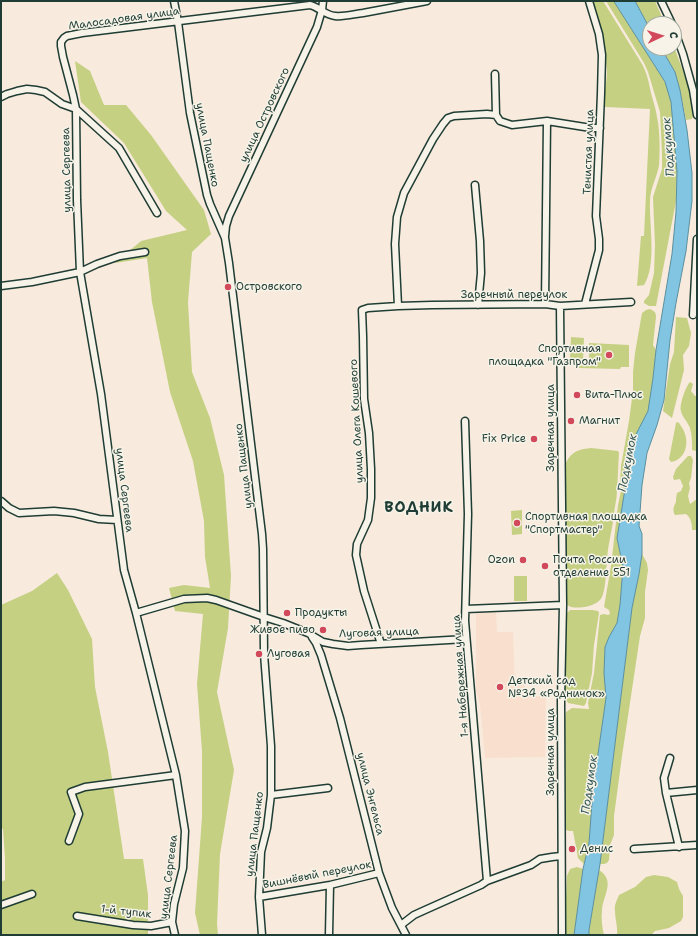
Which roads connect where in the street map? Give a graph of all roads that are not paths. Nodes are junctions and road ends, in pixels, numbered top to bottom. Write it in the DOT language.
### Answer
graph roads {
  1 [pos="174,1"];
  2 [pos="323,1"];
  3 [pos="426,1"];
  4 [pos="589,1"];
  5 [pos="661,1"];
  6 [pos="322,11"];
  7 [pos="668,16"];
  8 [pos="178,22"];
  9 [pos="61,42"];
  10 [pos="682,51"];
  11 [pos="495,74"];
  12 [pos="1,97"];
  13 [pos="76,109"];
  14 [pos="496,115"];
  15 [pos="697,115"];
  16 [pos="547,121"];
  17 [pos="600,128"];
  18 [pos="475,185"];
  19 [pos="157,213"];
  20 [pos="225,238"];
  21 [pos="697,239"];
  22 [pos="145,252"];
  23 [pos="80,272"];
  24 [pos="1,286"];
  25 [pos="631,302"];
  26 [pos="545,304"];
  27 [pos="585,304"];
  28 [pos="478,305"];
  29 [pos="398,306"];
  30 [pos="560,306"];
  31 [pos="692,315"];
  32 [pos="465,421"];
  33 [pos="1,501"];
  34 [pos="117,520"];
  35 [pos="563,605"];
  36 [pos="466,609"];
  37 [pos="136,613"];
  38 [pos="264,617"];
  39 [pos="311,635"];
  40 [pos="466,639"];
  41 [pos="326,642"];
  42 [pos="381,644"];
  43 [pos="321,655"];
  44 [pos="670,758"];
  45 [pos="176,775"];
  46 [pos="328,788"];
  47 [pos="697,790"];
  48 [pos="666,793"];
  49 [pos="272,794"];
  50 [pos="69,841"];
  51 [pos="697,845"];
  52 [pos="679,847"];
  53 [pos="634,849"];
  54 [pos="561,856"];
  55 [pos="380,873"];
  56 [pos="487,881"];
  57 [pos="330,885"];
  58 [pos="32,894"];
  59 [pos="259,897"];
  60 [pos="1,905"];
  61 [pos="77,916"];
  62 [pos="172,922"];
  63 [pos="401,925"];
  64 [pos="175,935"];
  65 [pos="262,935"];
  66 [pos="329,935"];
  67 [pos="406,935"];
  68 [pos="562,935"];
  1 -- 8 [label="street, улица Пащенко"];
  2 -- 6 [label="street, улица Островского"];
  3 -- 6 [label="street, Малосадовая улица"];
  4 -- 17 [label="street, Тенистая улица"];
  5 -- 7 [label="street"];
  6 -- 8 [label="street, Малосадовая улица"];
  6 -- 20 [label="street, улица Островского"];
  8 -- 9 [label="street, Малосадовая улица"];
  8 -- 20 [label="street, улица Пащенко"];
  9 -- 13 [label="street, улица Сергеева"];
  10 -- 15 [label="street"];
  11 -- 14 [label="street"];
  12 -- 13 [label="street"];
  13 -- 19 [label="street"];
  13 -- 23 [label="street, улица Сергеева"];
  14 -- 16 [label="street"];
  14 -- 29 [label="street"];
  16 -- 17 [label="street"];
  16 -- 26 [label="street"];
  17 -- 27 [label="street, Тенистая улица"];
  18 -- 28 [label="street"];
  20 -- 38 [label="street, улица Пащенко"];
  21 -- 31 [label="street"];
  22 -- 23 [label="street"];
  23 -- 24 [label="street"];
  23 -- 34 [label="street, улица Сергеева"];
  25 -- 27 [label="street, Заречный переулок"];
  26 -- 28 [label="street, Заречный переулок"];
  26 -- 30 [label="street, Заречный переулок"];
  27 -- 30 [label="street, Заречный переулок"];
  28 -- 29 [label="street, Заречный переулок"];
  29 -- 42 [label="street, улица Олега Кошевого"];
  30 -- 35 [label="street, Заречная улица"];
  32 -- 36 [label="street, 1-я Набережная улица"];
  33 -- 34 [label="street"];
  34 -- 37 [label="street, улица Сергеева"];
  35 -- 36 [label="street"];
  35 -- 54 [label="street, Заречная улица"];
  36 -- 40 [label="street, 1-я Набережная улица"];
  37 -- 38 [label="street, Луговая улица"];
  37 -- 45 [label="street, улица Сергеева"];
  38 -- 39 [label="street, Луговая улица"];
  38 -- 49 [label="street, улица Пащенко"];
  39 -- 41 [label="street, Луговая улица"];
  39 -- 43 [label="street, улица Энгельса"];
  40 -- 42 [label="street, Луговая улица"];
  40 -- 56 [label="street, 1-я Набережная улица"];
  41 -- 42 [label="street, Луговая улица"];
  41 -- 43 [label="street"];
  43 -- 55 [label="street, улица Энгельса"];
  44 -- 48 [label="street"];
  45 -- 50 [label="street"];
  45 -- 62 [label="street, улица Сергеева"];
  46 -- 49 [label="street"];
  47 -- 48 [label="street"];
  48 -- 52 [label="street"];
  49 -- 59 [label="street, улица Пащенко"];
  51 -- 52 [label="street"];
  52 -- 53 [label="street"];
  54 -- 56 [label="street"];
  54 -- 68 [label="street, Заречная улица"];
  55 -- 57 [label="street, Вишнёвый переулок"];
  55 -- 63 [label="street, улица Энгельса"];
  56 -- 63 [label="street"];
  57 -- 59 [label="street, Вишнёвый переулок"];
  57 -- 66 [label="street"];
  58 -- 60 [label="street"];
  59 -- 65 [label="street, улица Пащенко"];
  61 -- 62 [label="street, 1-й тупик"];
  62 -- 64 [label="street, улица Сергеева"];
  63 -- 67 [label="street, улица Энгельса"];
}
